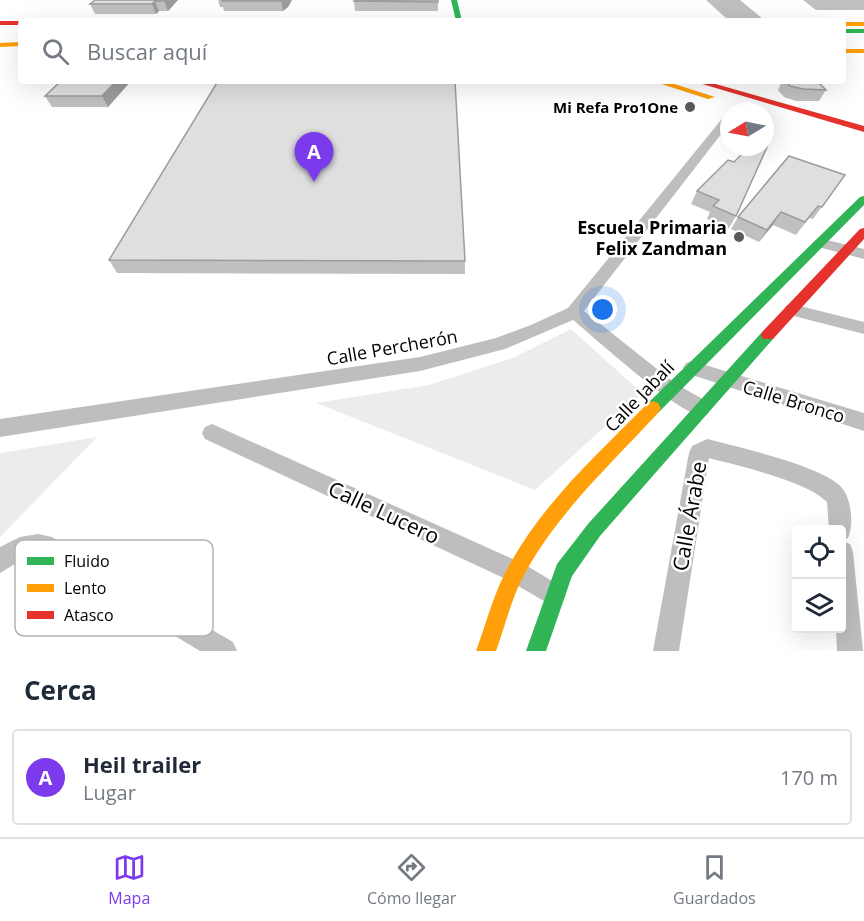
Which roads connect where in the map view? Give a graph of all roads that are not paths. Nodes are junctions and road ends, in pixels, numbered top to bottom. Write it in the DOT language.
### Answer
graph roads {
  1 [pos="454,0"];
  2 [pos="462,0"];
  3 [pos="458,18"];
  4 [pos="465,18"];
  5 [pos="0,25"];
  6 [pos="18,26"];
  7 [pos="846,26"];
  8 [pos="859,34"];
  9 [pos="846,42"];
  10 [pos="18,43"];
  11 [pos="0,45"];
  12 [pos="18,48"];
  13 [pos="846,51"];
  14 [pos="864,51"];
  15 [pos="664,84"];
  16 [pos="706,84"];
  17 [pos="720,106"];
  18 [pos="774,115"];
  19 [pos="720,129"];
  20 [pos="864,129"];
  21 [pos="864,141"];
  22 [pos="864,199"];
  23 [pos="864,232"];
  24 [pos="819,243"];
  25 [pos="848,250"];
  26 [pos="864,254"];
  27 [pos="792,310"];
  28 [pos="574,312"];
  29 [pos="864,328"];
  30 [pos="692,368"];
  31 [pos="725,380"];
  32 [pos="670,389"];
  33 [pos="700,408"];
  34 [pos="864,422"];
  35 [pos="0,428"];
  36 [pos="212,433"];
  37 [pos="840,525"];
  38 [pos="516,572"];
  39 [pos="844,579"];
  40 [pos="554,595"];
  41 [pos="199,636"];
  42 [pos="224,651"];
  43 [pos="486,651"];
  44 [pos="536,651"];
  45 [pos="666,651"];
  46 [pos="850,651"];
  1 -- 3 [label="main road"];
  2 -- 4 [label="main road"];
  5 -- 6 [label="main road"];
  7 -- 8 [label="main road"];
  8 -- 9 [label="main road"];
  10 -- 11 [label="main road"];
  11 -- 12 [label="main road"];
  13 -- 14 [label="main road"];
  15 -- 17 [label="main road"];
  16 -- 20 [label="main road"];
  18 -- 21 [label="main road"];
  19 -- 28 [label="street, Calle Percherón"];
  22 -- 24 [label="main road, Calle Jabalí"];
  23 -- 25 [label="main road"];
  24 -- 25 [label="street"];
  24 -- 30 [label="main road, Calle Jabalí"];
  25 -- 26 [label="street"];
  25 -- 27 [label="main road"];
  27 -- 29 [label="street"];
  27 -- 31 [label="main road"];
  28 -- 32 [label="street"];
  28 -- 35 [label="street, Calle Percherón"];
  30 -- 31 [label="street, Calle Bronco"];
  30 -- 32 [label="main road, Calle Jabalí"];
  31 -- 33 [label="main road"];
  31 -- 34 [label="street, Calle Bronco"];
  32 -- 33 [label="street"];
  32 -- 38 [label="main road, Calle Jabalí"];
  33 -- 40 [label="main road"];
  36 -- 38 [label="street, Calle Lucero"];
  37 -- 45 [label="street, Calle Árabe"];
  38 -- 40 [label="street, Calle Lucero"];
  38 -- 43 [label="main road, Calle Jabalí"];
  39 -- 46 [label="street"];
  40 -- 44 [label="main road"];
  41 -- 42 [label="street"];
}
